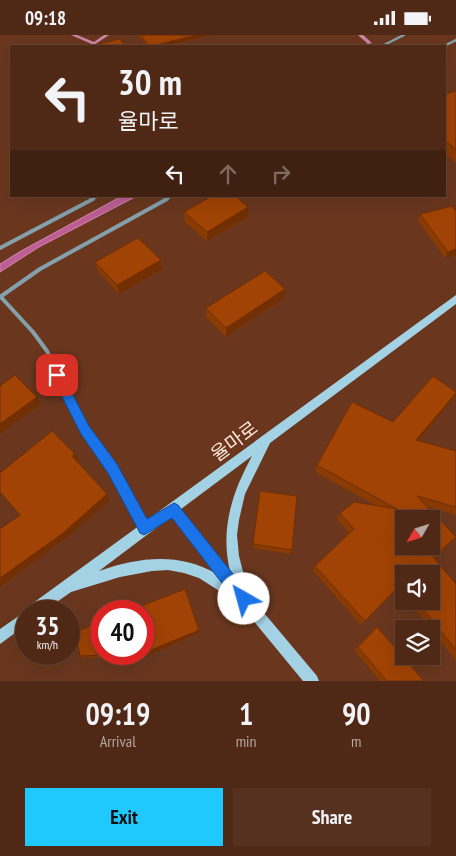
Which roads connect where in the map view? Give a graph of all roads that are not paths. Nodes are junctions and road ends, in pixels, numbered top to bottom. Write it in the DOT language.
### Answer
graph roads {
  1 [pos="404,35"];
  2 [pos="384,45"];
  3 [pos="96,197"];
  4 [pos="170,197"];
  5 [pos="0,248"];
  6 [pos="0,296"];
  7 [pos="456,299"];
  8 [pos="268,439"];
  9 [pos="174,509"];
  10 [pos="144,529"];
  11 [pos="62,590"];
  12 [pos="244,599"];
  13 [pos="49,600"];
  14 [pos="15,625"];
  15 [pos="0,637"];
  16 [pos="312,681"];
  1 -- 2 [label="lane"];
  3 -- 5 [label="lane"];
  4 -- 6 [label="lane"];
  6 -- 10 [label="lane"];
  7 -- 8 [label="street, 율마로"];
  8 -- 9 [label="street, 율마로"];
  8 -- 12 [label="street"];
  9 -- 10 [label="street, 율마로"];
  9 -- 12 [label="street"];
  10 -- 11 [label="street, 율마로"];
  11 -- 12 [label="street"];
  11 -- 13 [label="street, 율마로"];
  12 -- 16 [label="street"];
  14 -- 15 [label="street"];
}
